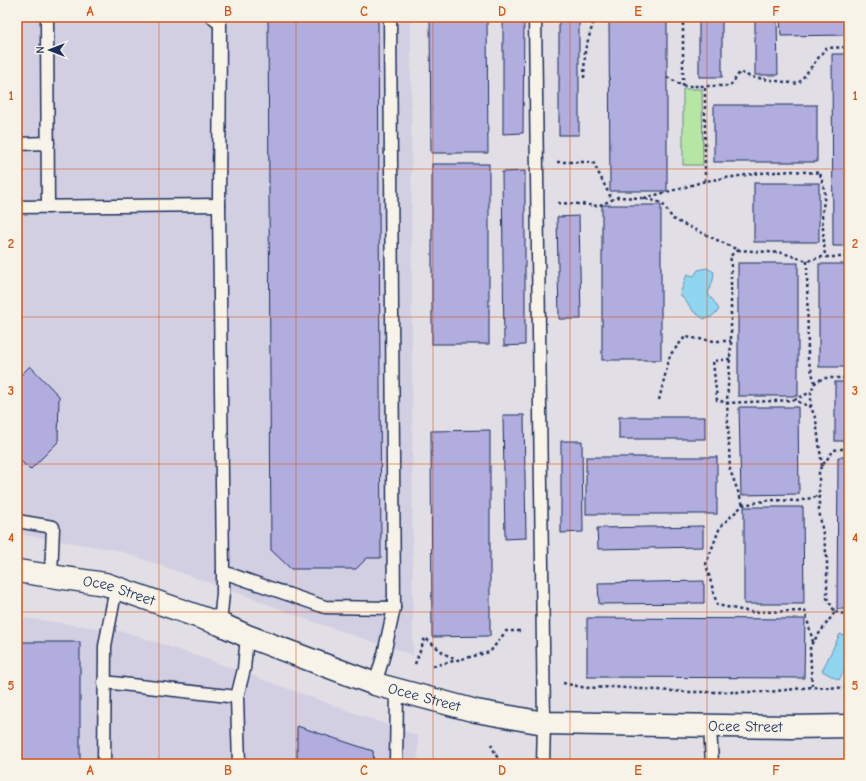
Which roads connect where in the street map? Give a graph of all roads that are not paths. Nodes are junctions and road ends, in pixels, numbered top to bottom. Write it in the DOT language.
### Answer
graph roads {
  1 [pos="47,17"];
  2 [pos="212,17"];
  3 [pos="390,17"];
  4 [pos="535,17"];
  5 [pos="48,143"];
  6 [pos="17,144"];
  7 [pos="219,205"];
  8 [pos="17,207"];
  9 [pos="48,207"];
  10 [pos="17,521"];
  11 [pos="17,571"];
  12 [pos="223,572"];
  13 [pos="51,576"];
  14 [pos="116,588"];
  15 [pos="394,608"];
  16 [pos="220,624"];
  17 [pos="247,636"];
  18 [pos="104,682"];
  19 [pos="375,684"];
  20 [pos="397,690"];
  21 [pos="238,697"];
  22 [pos="544,723"];
  23 [pos="710,726"];
  24 [pos="849,726"];
  25 [pos="104,764"];
  26 [pos="239,764"];
  27 [pos="396,764"];
  28 [pos="543,764"];
  29 [pos="712,764"];
  1 -- 5 [label="lane"];
  2 -- 7 [label="lane"];
  3 -- 15 [label="lane"];
  4 -- 22 [label="lane"];
  5 -- 6 [label="lane"];
  5 -- 9 [label="lane"];
  7 -- 9 [label="lane"];
  7 -- 12 [label="lane"];
  8 -- 9 [label="lane"];
  10 -- 13 [label="lane"];
  11 -- 13 [label="street, Ocee Street"];
  12 -- 15 [label="lane"];
  12 -- 16 [label="lane"];
  13 -- 14 [label="street, Ocee Street"];
  14 -- 16 [label="street, Ocee Street"];
  14 -- 18 [label="lane"];
  15 -- 19 [label="lane"];
  16 -- 17 [label="street, Ocee Street"];
  17 -- 19 [label="street, Ocee Street"];
  17 -- 21 [label="lane"];
  18 -- 21 [label="lane"];
  18 -- 25 [label="lane"];
  19 -- 20 [label="street, Ocee Street"];
  20 -- 22 [label="street, Ocee Street"];
  20 -- 27 [label="lane"];
  21 -- 26 [label="lane"];
  22 -- 23 [label="street, Ocee Street"];
  22 -- 28 [label="lane"];
  23 -- 24 [label="street, Ocee Street"];
  23 -- 29 [label="lane"];
}
